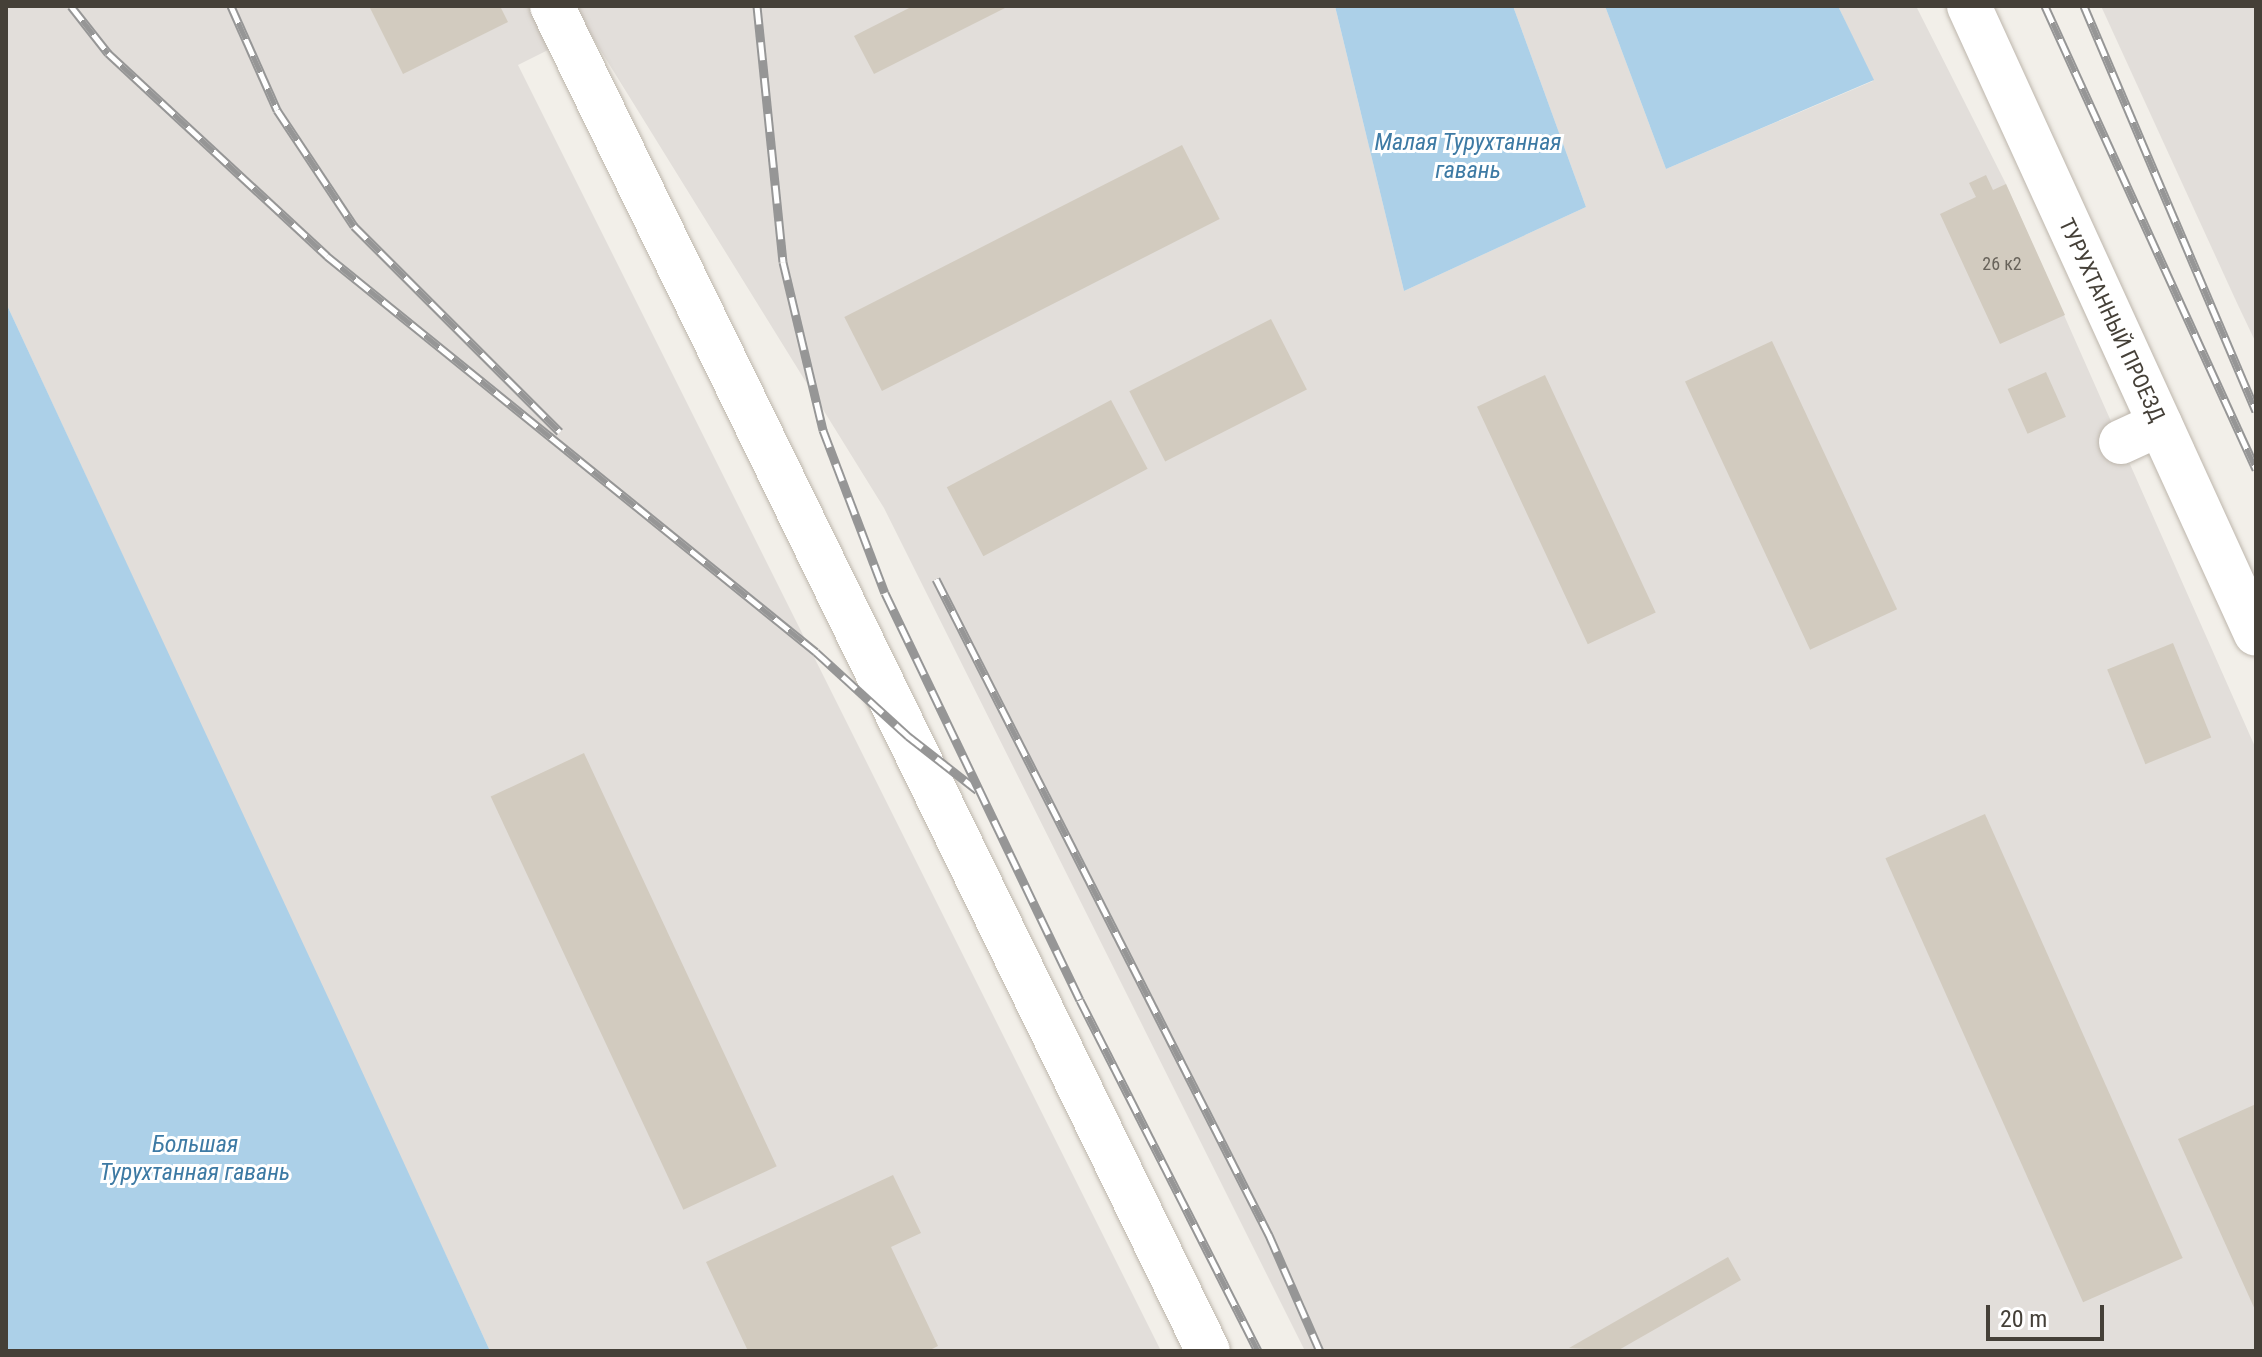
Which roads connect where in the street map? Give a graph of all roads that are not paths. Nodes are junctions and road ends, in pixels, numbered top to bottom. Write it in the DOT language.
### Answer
graph roads {
  1 [pos="1969,6"];
  2 [pos="560,23"];
  3 [pos="2256,634"];
  4 [pos="1208,1351"];
  1 -- 3 [label="street, ТУРУХТАННЫЙ ПРОЕЗД"];
  2 -- 4 [label="street"];
}
